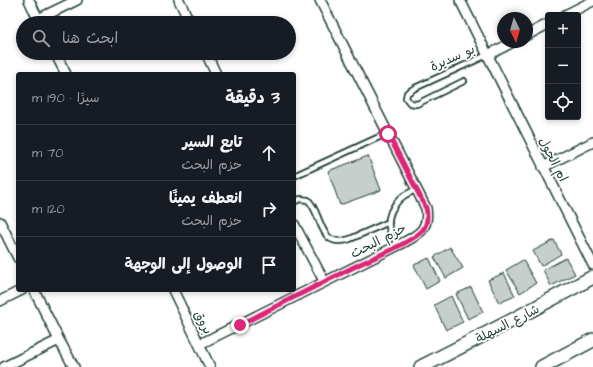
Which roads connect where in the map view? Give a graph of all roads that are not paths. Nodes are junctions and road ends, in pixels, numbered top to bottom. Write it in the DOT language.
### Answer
graph roads {
  1 [pos="29,0"];
  2 [pos="77,0"];
  3 [pos="179,0"];
  4 [pos="320,0"];
  5 [pos="460,0"];
  6 [pos="593,1"];
  7 [pos="571,12"];
  8 [pos="37,16"];
  9 [pos="48,16"];
  10 [pos="187,16"];
  11 [pos="545,26"];
  12 [pos="533,32"];
  13 [pos="501,48"];
  14 [pos="488,55"];
  15 [pos="59,60"];
  16 [pos="209,60"];
  17 [pos="65,72"];
  18 [pos="215,72"];
  19 [pos="464,82"];
  20 [pos="388,134"];
  21 [pos="593,142"];
  22 [pos="543,167"];
  23 [pos="296,175"];
  24 [pos="417,190"];
  25 [pos="296,201"];
  26 [pos="0,222"];
  27 [pos="389,222"];
  28 [pos="296,228"];
  29 [pos="399,245"];
  30 [pos="16,254"];
  31 [pos="593,265"];
  32 [pos="593,277"];
  33 [pos="324,281"];
  34 [pos="18,292"];
  35 [pos="35,292"];
  36 [pos="174,292"];
  37 [pos="0,301"];
  38 [pos="59,340"];
  39 [pos="593,340"];
  40 [pos="200,344"];
  41 [pos="4,367"];
  42 [pos="74,367"];
  43 [pos="210,367"];
  44 [pos="421,367"];
  45 [pos="542,367"];
  1 -- 8 [label="street"];
  2 -- 9 [label="street"];
  3 -- 10 [label="street"];
  4 -- 20 [label="street, حزم البحث"];
  5 -- 14 [label="street, ام الحول"];
  6 -- 7 [label="street"];
  11 -- 12 [label="street"];
  13 -- 14 [label="street, بو سديرة"];
  14 -- 19 [label="lane, بو سديرة"];
  14 -- 22 [label="street, ام الحول"];
  15 -- 17 [label="street"];
  16 -- 18 [label="street"];
  20 -- 23 [label="lane"];
  20 -- 24 [label="street, حزم البحث"];
  21 -- 22 [label="street"];
  22 -- 31 [label="street, ام الحول"];
  24 -- 27 [label="lane"];
  24 -- 29 [label="street, حزم البحث"];
  25 -- 27 [label="lane"];
  26 -- 30 [label="street"];
  27 -- 29 [label="lane"];
  28 -- 33 [label="street"];
  29 -- 33 [label="street, حزم البحث"];
  32 -- 44 [label="street, شارع السهلة"];
  33 -- 40 [label="street, حزم البحث"];
  34 -- 37 [label="street"];
  35 -- 38 [label="street"];
  36 -- 40 [label="street, بروق"];
  38 -- 41 [label="street"];
  38 -- 42 [label="street"];
  39 -- 45 [label="street"];
  40 -- 43 [label="street, بروق"];
}
